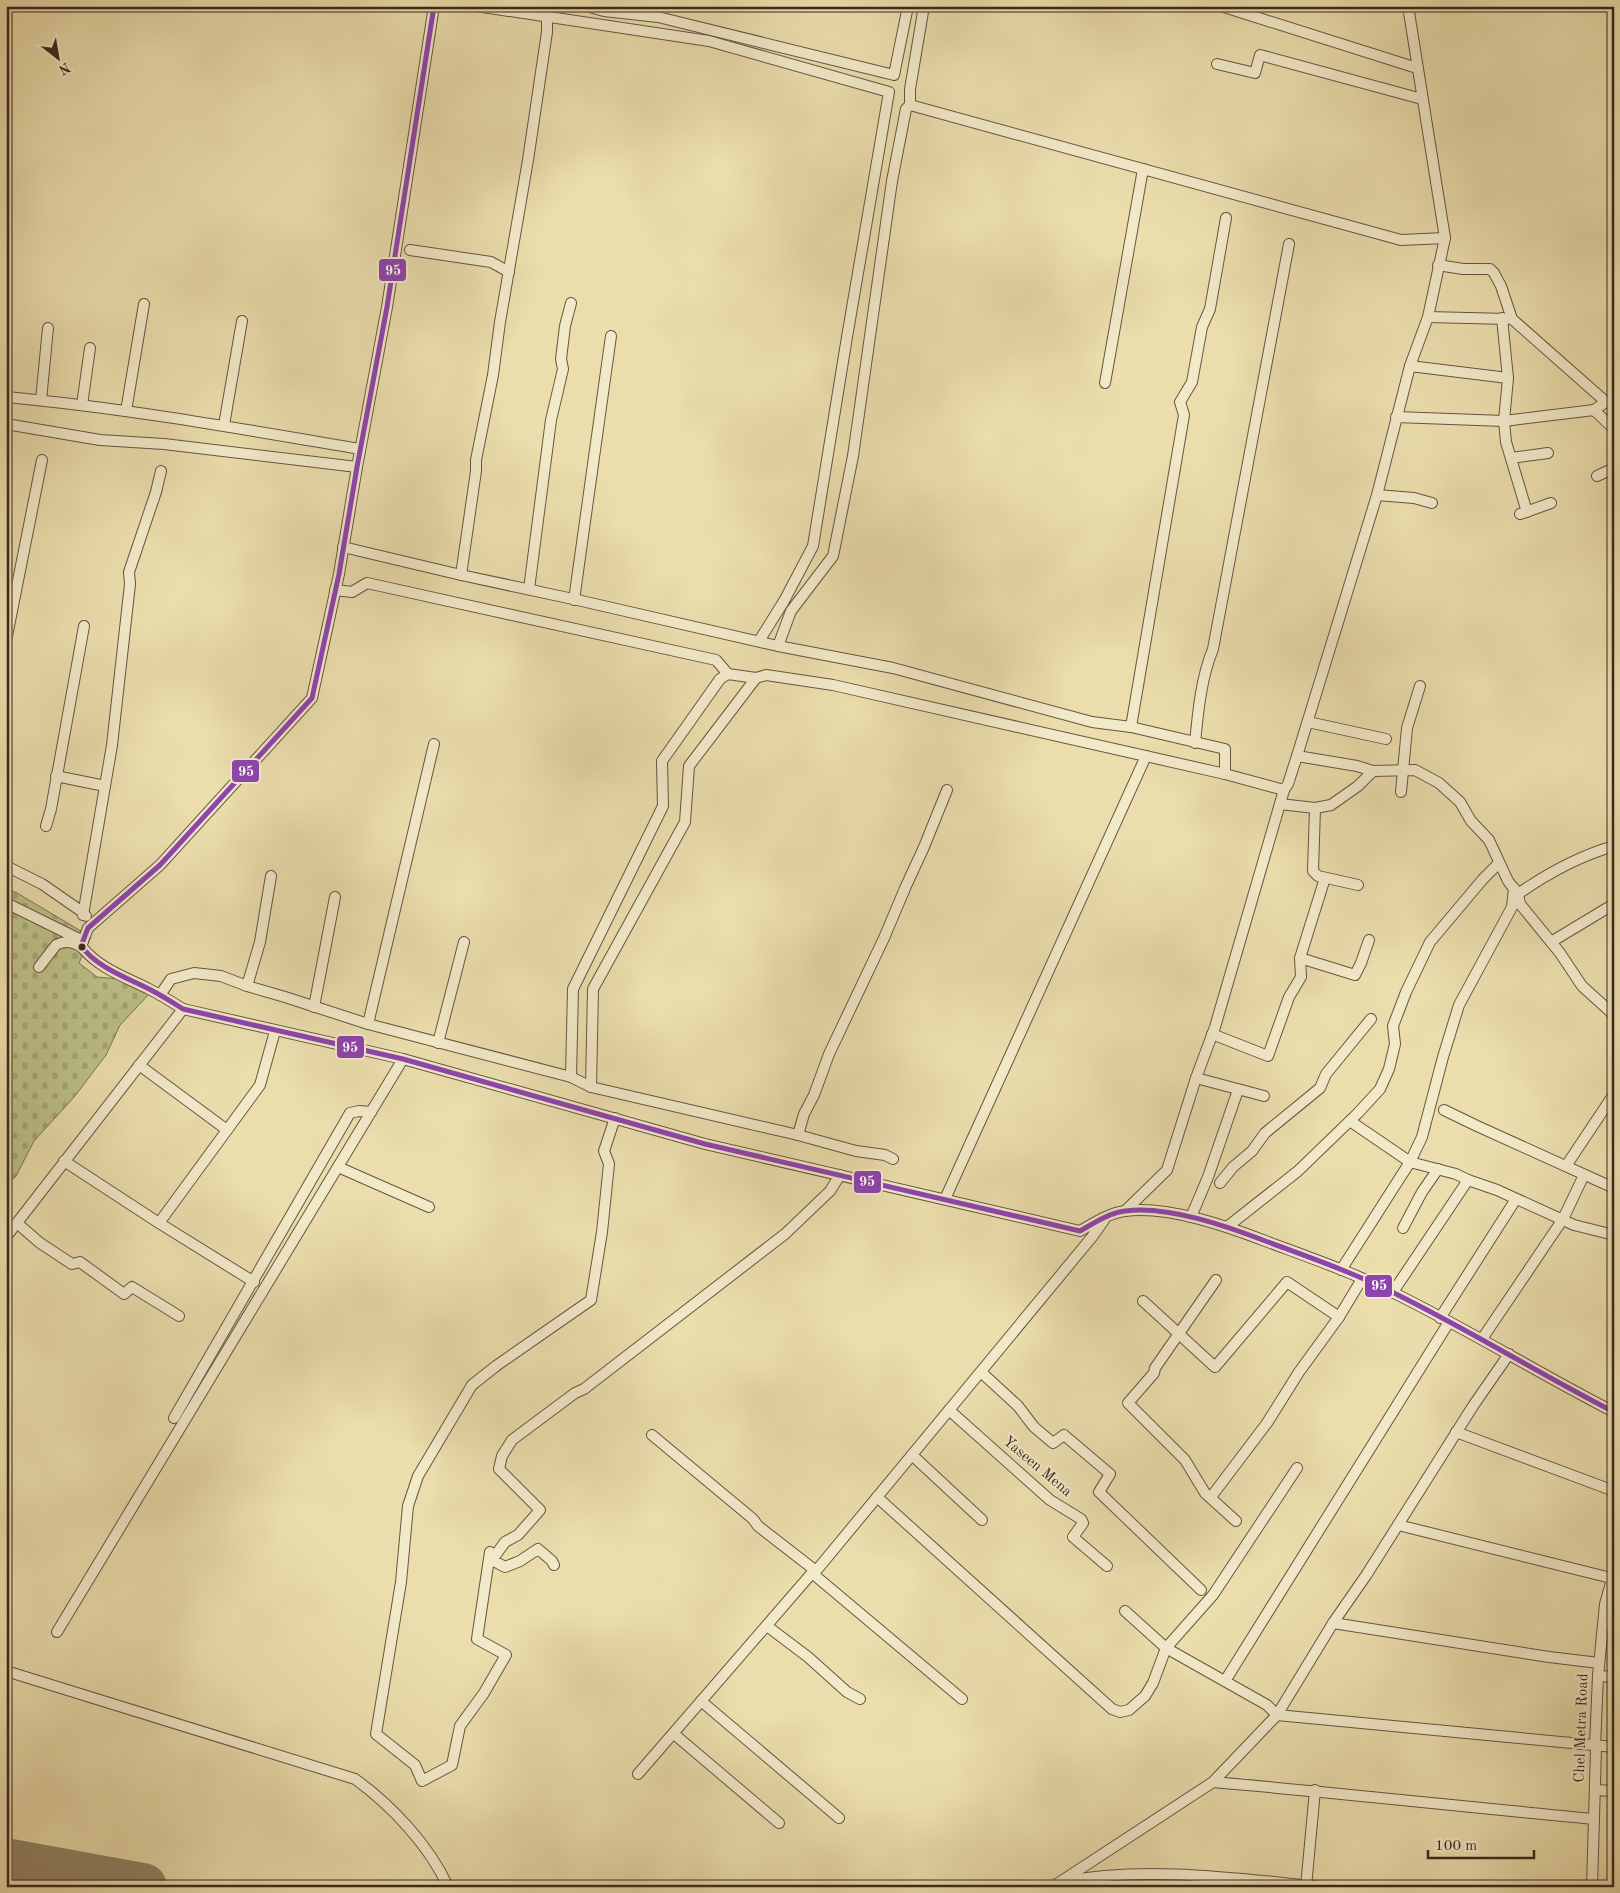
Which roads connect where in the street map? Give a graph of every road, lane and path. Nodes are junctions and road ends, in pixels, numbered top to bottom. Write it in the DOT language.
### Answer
graph roads {
  1 [pos="434,6"];
  2 [pos="476,6"];
  3 [pos="586,6"];
  4 [pos="908,6"];
  5 [pos="924,6"];
  6 [pos="1408,6"];
  7 [pos="1224,7"];
  8 [pos="547,18"];
  9 [pos="1217,64"];
  10 [pos="1417,68"];
  11 [pos="1422,99"];
  12 [pos="910,105"];
  13 [pos="1143,169"];
  14 [pos="1226,218"];
  15 [pos="1445,238"];
  16 [pos="1289,244"];
  17 [pos="410,250"];
  18 [pos="1438,265"];
  19 [pos="509,272"];
  20 [pos="144,304"];
  21 [pos="570,304"];
  22 [pos="1428,317"];
  23 [pos="1507,318"];
  24 [pos="242,321"];
  25 [pos="48,328"];
  26 [pos="611,336"];
  27 [pos="90,348"];
  28 [pos="1410,366"];
  29 [pos="1508,378"];
  30 [pos="1104,383"];
  31 [pos="6,397"];
  32 [pos="41,400"];
  33 [pos="82,404"];
  34 [pos="1594,410"];
  35 [pos="126,411"];
  36 [pos="1396,417"];
  37 [pos="1504,421"];
  38 [pos="6,424"];
  39 [pos="224,425"];
  40 [pos="1613,427"];
  41 [pos="360,450"];
  42 [pos="1548,453"];
  43 [pos="1512,458"];
  44 [pos="42,460"];
  45 [pos="356,467"];
  46 [pos="1614,468"];
  47 [pos="161,470"];
  48 [pos="1597,476"];
  49 [pos="1377,495"];
  50 [pos="1432,503"];
  51 [pos="1551,503"];
  52 [pos="343,547"];
  53 [pos="461,575"];
  54 [pos="529,589"];
  55 [pos="335,590"];
  56 [pos="574,600"];
  57 [pos="84,626"];
  58 [pos="6,641"];
  59 [pos="759,641"];
  60 [pos="778,646"];
  61 [pos="728,674"];
  62 [pos="756,678"];
  63 [pos="1420,686"];
  64 [pos="1308,722"];
  65 [pos="1131,727"];
  66 [pos="1386,739"];
  67 [pos="1195,743"];
  68 [pos="434,744"];
  69 [pos="1146,756"];
  70 [pos="1298,756"];
  71 [pos="1403,769"];
  72 [pos="1373,771"];
  73 [pos="1225,774"];
  74 [pos="56,776"];
  75 [pos="105,786"];
  76 [pos="1286,787"];
  77 [pos="947,790"];
  78 [pos="1402,792"];
  79 [pos="1280,804"];
  80 [pos="1315,808"];
  81 [pos="46,826"];
  82 [pos="1614,846"];
  83 [pos="1499,864"];
  84 [pos="6,866"];
  85 [pos="271,876"];
  86 [pos="1325,878"];
  87 [pos="1358,885"];
  88 [pos="1516,890"];
  89 [pos="335,897"];
  90 [pos="6,904"];
  91 [pos="1614,904"];
  92 [pos="83,915"];
  93 [pos="96,921"];
  94 [pos="1369,940"];
  95 [pos="464,942"];
  96 [pos="1550,942"];
  97 [pos="82,944"];
  98 [pos="1300,958"];
  99 [pos="39,967"];
  100 [pos="247,986"];
  101 [pos="160,995"];
  102 [pos="314,1007"];
  103 [pos="183,1009"];
  104 [pos="1614,1015"];
  105 [pos="1371,1018"];
  106 [pos="368,1024"];
  107 [pos="276,1031"];
  108 [pos="1212,1034"];
  109 [pos="438,1043"];
  110 [pos="403,1059"];
  111 [pos="139,1065"];
  112 [pos="571,1077"];
  113 [pos="1196,1078"];
  114 [pos="591,1088"];
  115 [pos="1238,1090"];
  116 [pos="1614,1094"];
  117 [pos="1264,1096"];
  118 [pos="1444,1110"];
  119 [pos="371,1112"];
  120 [pos="615,1118"];
  121 [pos="1350,1121"];
  122 [pos="227,1130"];
  123 [pos="798,1135"];
  124 [pos="893,1158"];
  125 [pos="64,1161"];
  126 [pos="1410,1162"];
  127 [pos="1566,1166"];
  128 [pos="338,1167"];
  129 [pos="1438,1169"];
  130 [pos="840,1175"];
  131 [pos="1584,1175"];
  132 [pos="1468,1180"];
  133 [pos="1220,1183"];
  134 [pos="1614,1188"];
  135 [pos="945,1199"];
  136 [pos="1516,1199"];
  137 [pos="429,1207"];
  138 [pos="1125,1211"];
  139 [pos="1106,1217"];
  140 [pos="1192,1217"];
  141 [pos="1563,1219"];
  142 [pos="17,1223"];
  143 [pos="158,1223"];
  144 [pos="1227,1226"];
  145 [pos="1403,1228"];
  146 [pos="1614,1234"];
  147 [pos="6,1237"];
  148 [pos="1341,1270"];
  149 [pos="1362,1279"];
  150 [pos="1216,1280"];
  151 [pos="254,1282"];
  152 [pos="1393,1292"];
  153 [pos="1143,1301"];
  154 [pos="179,1316"];
  155 [pos="1338,1317"];
  156 [pos="1444,1320"];
  157 [pos="1178,1333"];
  158 [pos="1482,1339"];
  159 [pos="1509,1354"];
  160 [pos="981,1372"];
  161 [pos="949,1410"];
  162 [pos="1614,1412"];
  163 [pos="174,1418"];
  164 [pos="1456,1432"];
  165 [pos="652,1435"];
  166 [pos="912,1454"];
  167 [pos="1297,1468"];
  168 [pos="1614,1491"];
  169 [pos="877,1497"];
  170 [pos="1211,1497"];
  171 [pos="982,1520"];
  172 [pos="1236,1521"];
  173 [pos="1398,1525"];
  174 [pos="490,1552"];
  175 [pos="554,1565"];
  176 [pos="1107,1566"];
  177 [pos="814,1572"];
  178 [pos="1612,1575"];
  179 [pos="1202,1590"];
  180 [pos="1125,1611"];
  181 [pos="1333,1623"];
  182 [pos="767,1626"];
  183 [pos="57,1632"];
  184 [pos="1166,1648"];
  185 [pos="1600,1663"];
  186 [pos="6,1671"];
  187 [pos="1598,1676"];
  188 [pos="1614,1677"];
  189 [pos="1226,1681"];
  190 [pos="860,1699"];
  191 [pos="962,1699"];
  192 [pos="701,1701"];
  193 [pos="1277,1715"];
  194 [pos="674,1734"];
  195 [pos="1595,1746"];
  196 [pos="1614,1747"];
  197 [pos="638,1774"];
  198 [pos="1213,1782"];
  199 [pos="1315,1790"];
  200 [pos="1595,1790"];
  201 [pos="1614,1791"];
  202 [pos="839,1818"];
  203 [pos="1594,1819"];
  204 [pos="779,1823"];
  205 [pos="1055,1885"];
  206 [pos="1306,1886"];
  207 [pos="448,1887"];
  208 [pos="1322,1887"];
  209 [pos="1592,1887"];
  1 -- 41 [label="street"];
  2 -- 8 [label="street"];
  3 -- 4 [label="street"];
  5 -- 12 [label="street"];
  6 -- 10 [label="street"];
  7 -- 10 [label="street"];
  8 -- 19 [label="street"];
  8 -- 59 [label="street"];
  9 -- 11 [label="street"];
  10 -- 11 [label="street"];
  11 -- 15 [label="street"];
  12 -- 13 [label="street"];
  12 -- 60 [label="street"];
  13 -- 15 [label="street"];
  13 -- 30 [label="street"];
  14 -- 65 [label="street"];
  15 -- 18 [label="street"];
  16 -- 67 [label="street"];
  17 -- 19 [label="street"];
  18 -- 22 [label="street"];
  18 -- 23 [label="street"];
  19 -- 53 [label="street"];
  20 -- 35 [label="street"];
  21 -- 54 [label="street"];
  22 -- 23 [label="street"];
  22 -- 28 [label="street"];
  23 -- 29 [label="street"];
  23 -- 34 [label="street"];
  24 -- 39 [label="street"];
  25 -- 32 [label="street"];
  26 -- 56 [label="street"];
  27 -- 33 [label="street"];
  28 -- 29 [label="street"];
  28 -- 36 [label="street"];
  29 -- 37 [label="street"];
  31 -- 32 [label="street"];
  32 -- 33 [label="street"];
  33 -- 35 [label="street"];
  34 -- 37 [label="street"];
  34 -- 40 [label="street"];
  35 -- 39 [label="street"];
  36 -- 37 [label="street"];
  36 -- 49 [label="street"];
  37 -- 43 [label="street"];
  38 -- 45 [label="street"];
  39 -- 41 [label="street"];
  41 -- 45 [label="street"];
  42 -- 43 [label="street"];
  43 -- 51 [label="street"];
  44 -- 58 [label="street"];
  45 -- 52 [label="street"];
  46 -- 48 [label="street"];
  47 -- 75 [label="street"];
  49 -- 50 [label="street"];
  49 -- 64 [label="street"];
  52 -- 53 [label="street"];
  52 -- 55 [label="street"];
  53 -- 54 [label="street"];
  54 -- 56 [label="street"];
  55 -- 61 [label="street"];
  55 -- 93 [label="street"];
  56 -- 59 [label="street"];
  57 -- 74 [label="street"];
  59 -- 60 [label="street"];
  60 -- 65 [label="street"];
  61 -- 62 [label="street"];
  61 -- 112 [label="street"];
  62 -- 69 [label="street"];
  62 -- 114 [label="street"];
  63 -- 71 [label="street"];
  64 -- 66 [label="street"];
  64 -- 70 [label="street"];
  65 -- 67 [label="street"];
  67 -- 73 [label="street"];
  68 -- 106 [label="street"];
  69 -- 73 [label="street"];
  69 -- 135 [label="street"];
  70 -- 72 [label="street"];
  70 -- 76 [label="street"];
  71 -- 72 [label="street"];
  71 -- 78 [label="street"];
  71 -- 83 [label="street"];
  72 -- 80 [label="street"];
  73 -- 76 [label="street"];
  74 -- 75 [label="street"];
  74 -- 81 [label="street"];
  75 -- 92 [label="street"];
  76 -- 79 [label="street"];
  77 -- 123 [label="street"];
  79 -- 80 [label="street"];
  79 -- 108 [label="street"];
  80 -- 86 [label="street"];
  82 -- 88 [label="street"];
  83 -- 88 [label="street"];
  83 -- 121 [label="street"];
  84 -- 92 [label="street"];
  85 -- 100 [label="street"];
  86 -- 87 [label="street"];
  86 -- 98 [label="street"];
  88 -- 96 [label="street"];
  88 -- 126 [label="street"];
  89 -- 102 [label="street"];
  90 -- 97 [label="street"];
  91 -- 96 [label="street"];
  92 -- 93 [label="street"];
  93 -- 97 [label="street"];
  94 -- 98 [label="street"];
  95 -- 109 [label="street"];
  96 -- 104 [label="street"];
  97 -- 99 [label="street"];
  97 -- 101 [label="street"];
  98 -- 108 [label="street"];
  100 -- 101 [label="street"];
  100 -- 102 [label="street"];
  101 -- 103 [label="street"];
  102 -- 106 [label="street"];
  103 -- 107 [label="street"];
  103 -- 111 [label="street"];
  105 -- 133 [label="street"];
  106 -- 109 [label="street"];
  107 -- 110 [label="street"];
  107 -- 122 [label="street"];
  108 -- 113 [label="street"];
  109 -- 112 [label="street"];
  110 -- 119 [label="street"];
  110 -- 120 [label="street"];
  111 -- 122 [label="street"];
  111 -- 125 [label="street"];
  112 -- 114 [label="street"];
  113 -- 115 [label="street"];
  113 -- 138 [label="street"];
  114 -- 123 [label="street"];
  115 -- 117 [label="street"];
  115 -- 140 [label="street"];
  116 -- 127 [label="street"];
  118 -- 127 [label="street"];
  119 -- 128 [label="street"];
  119 -- 151 [label="street"];
  120 -- 130 [label="street"];
  120 -- 174 [label="street"];
  121 -- 126 [label="street"];
  121 -- 144 [label="street"];
  122 -- 143 [label="street"];
  123 -- 124 [label="street"];
  125 -- 142 [label="street"];
  125 -- 143 [label="street"];
  126 -- 129 [label="street"];
  126 -- 148 [label="street"];
  127 -- 131 [label="street"];
  128 -- 137 [label="street"];
  128 -- 183 [label="street"];
  129 -- 132 [label="street"];
  129 -- 145 [label="street"];
  130 -- 135 [label="street"];
  130 -- 175 [label="street"];
  131 -- 134 [label="street"];
  131 -- 141 [label="street"];
  132 -- 136 [label="street"];
  132 -- 152 [label="street"];
  135 -- 139 [label="street"];
  136 -- 141 [label="street"];
  136 -- 156 [label="street"];
  138 -- 139 [label="street"];
  138 -- 140 [label="street"];
  139 -- 160 [label="street"];
  140 -- 144 [label="street"];
  141 -- 146 [label="street"];
  141 -- 158 [label="street"];
  142 -- 147 [label="street"];
  142 -- 154 [label="street"];
  143 -- 151 [label="street"];
  144 -- 148 [label="street"];
  148 -- 149 [label="street"];
  149 -- 152 [label="street"];
  149 -- 155 [label="street"];
  150 -- 157 [label="street"];
  151 -- 163 [label="street"];
  152 -- 156 [label="street"];
  153 -- 157 [label="street"];
  155 -- 157 [label="street"];
  155 -- 170 [label="street"];
  156 -- 158 [label="street"];
  156 -- 189 [label="street"];
  157 -- 170 [label="street"];
  158 -- 159 [label="street"];
  159 -- 162 [label="street"];
  159 -- 164 [label="street"];
  160 -- 161 [label="street"];
  160 -- 179 [label="street"];
  161 -- 166 [label="street"];
  161 -- 176 [label="street, Yaseen Mena"];
  164 -- 168 [label="street"];
  164 -- 173 [label="street"];
  165 -- 177 [label="street"];
  166 -- 169 [label="street"];
  166 -- 171 [label="street"];
  167 -- 184 [label="street"];
  169 -- 177 [label="street"];
  169 -- 184 [label="street"];
  170 -- 172 [label="street"];
  173 -- 178 [label="street"];
  173 -- 181 [label="street"];
  177 -- 182 [label="street"];
  177 -- 191 [label="street"];
  178 -- 185 [label="street, Chel Metra Road"];
  180 -- 184 [label="street"];
  181 -- 185 [label="street"];
  181 -- 193 [label="street"];
  182 -- 190 [label="street"];
  182 -- 192 [label="street"];
  184 -- 189 [label="street"];
  185 -- 187 [label="street, Chel Metra Road"];
  186 -- 207 [label="street"];
  187 -- 188 [label="street"];
  187 -- 195 [label="street, Chel Metra Road"];
  189 -- 193 [label="street"];
  192 -- 194 [label="street"];
  192 -- 202 [label="street"];
  193 -- 195 [label="street"];
  193 -- 198 [label="street"];
  194 -- 197 [label="street"];
  194 -- 204 [label="street"];
  195 -- 196 [label="street"];
  195 -- 200 [label="street, Chel Metra Road"];
  198 -- 199 [label="street"];
  198 -- 205 [label="street"];
  199 -- 203 [label="street"];
  199 -- 206 [label="street"];
  200 -- 201 [label="street"];
  200 -- 203 [label="street, Chel Metra Road"];
  203 -- 209 [label="street, Chel Metra Road"];
  205 -- 206 [label="street"];
  206 -- 208 [label="street"];
}
